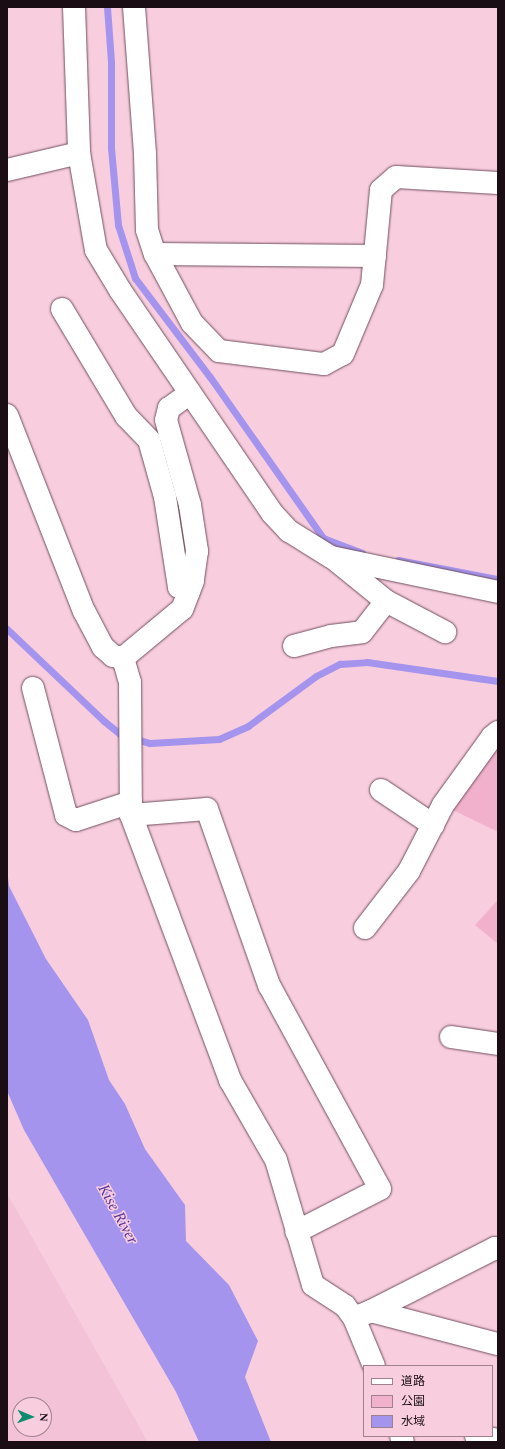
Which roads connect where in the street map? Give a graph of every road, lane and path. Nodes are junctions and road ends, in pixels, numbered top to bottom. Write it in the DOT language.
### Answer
graph roads {
  1 [pos="74,7"];
  2 [pos="134,7"];
  3 [pos="79,153"];
  4 [pos="7,170"];
  5 [pos="498,183"];
  6 [pos="155,254"];
  7 [pos="375,256"];
  8 [pos="62,309"];
  9 [pos="190,392"];
  10 [pos="7,415"];
  11 [pos="331,557"];
  12 [pos="189,592"];
  13 [pos="498,592"];
  14 [pos="386,601"];
  15 [pos="445,632"];
  16 [pos="294,646"];
  17 [pos="123,658"];
  18 [pos="33,688"];
  19 [pos="498,732"];
  20 [pos="381,790"];
  21 [pos="131,808"];
  22 [pos="433,825"];
  23 [pos="365,928"];
  24 [pos="452,1037"];
  25 [pos="498,1044"];
  26 [pos="296,1232"];
  27 [pos="498,1249"];
  28 [pos="362,1314"];
  29 [pos="498,1344"];
  30 [pos="374,1365"];
  31 [pos="482,1437"];
  32 [pos="498,1440"];
  1 -- 3 [label="street"];
  2 -- 6 [label="street"];
  3 -- 4 [label="street"];
  3 -- 9 [label="street"];
  5 -- 7 [label="street"];
  6 -- 7 [label="street"];
  6 -- 7 [label="street"];
  8 -- 12 [label="street"];
  9 -- 11 [label="street"];
  9 -- 12 [label="street"];
  10 -- 17 [label="street"];
  11 -- 13 [label="street"];
  11 -- 14 [label="street"];
  12 -- 17 [label="street"];
  14 -- 15 [label="street"];
  14 -- 16 [label="street"];
  17 -- 21 [label="street"];
  18 -- 21 [label="street"];
  19 -- 22 [label="street"];
  20 -- 22 [label="street"];
  21 -- 26 [label="street"];
  21 -- 26 [label="street"];
  22 -- 23 [label="street"];
  24 -- 25 [label="street"];
  26 -- 28 [label="street"];
  27 -- 28 [label="street"];
  28 -- 29 [label="street"];
  28 -- 30 [label="street"];
  31 -- 32 [label="street"];
}
